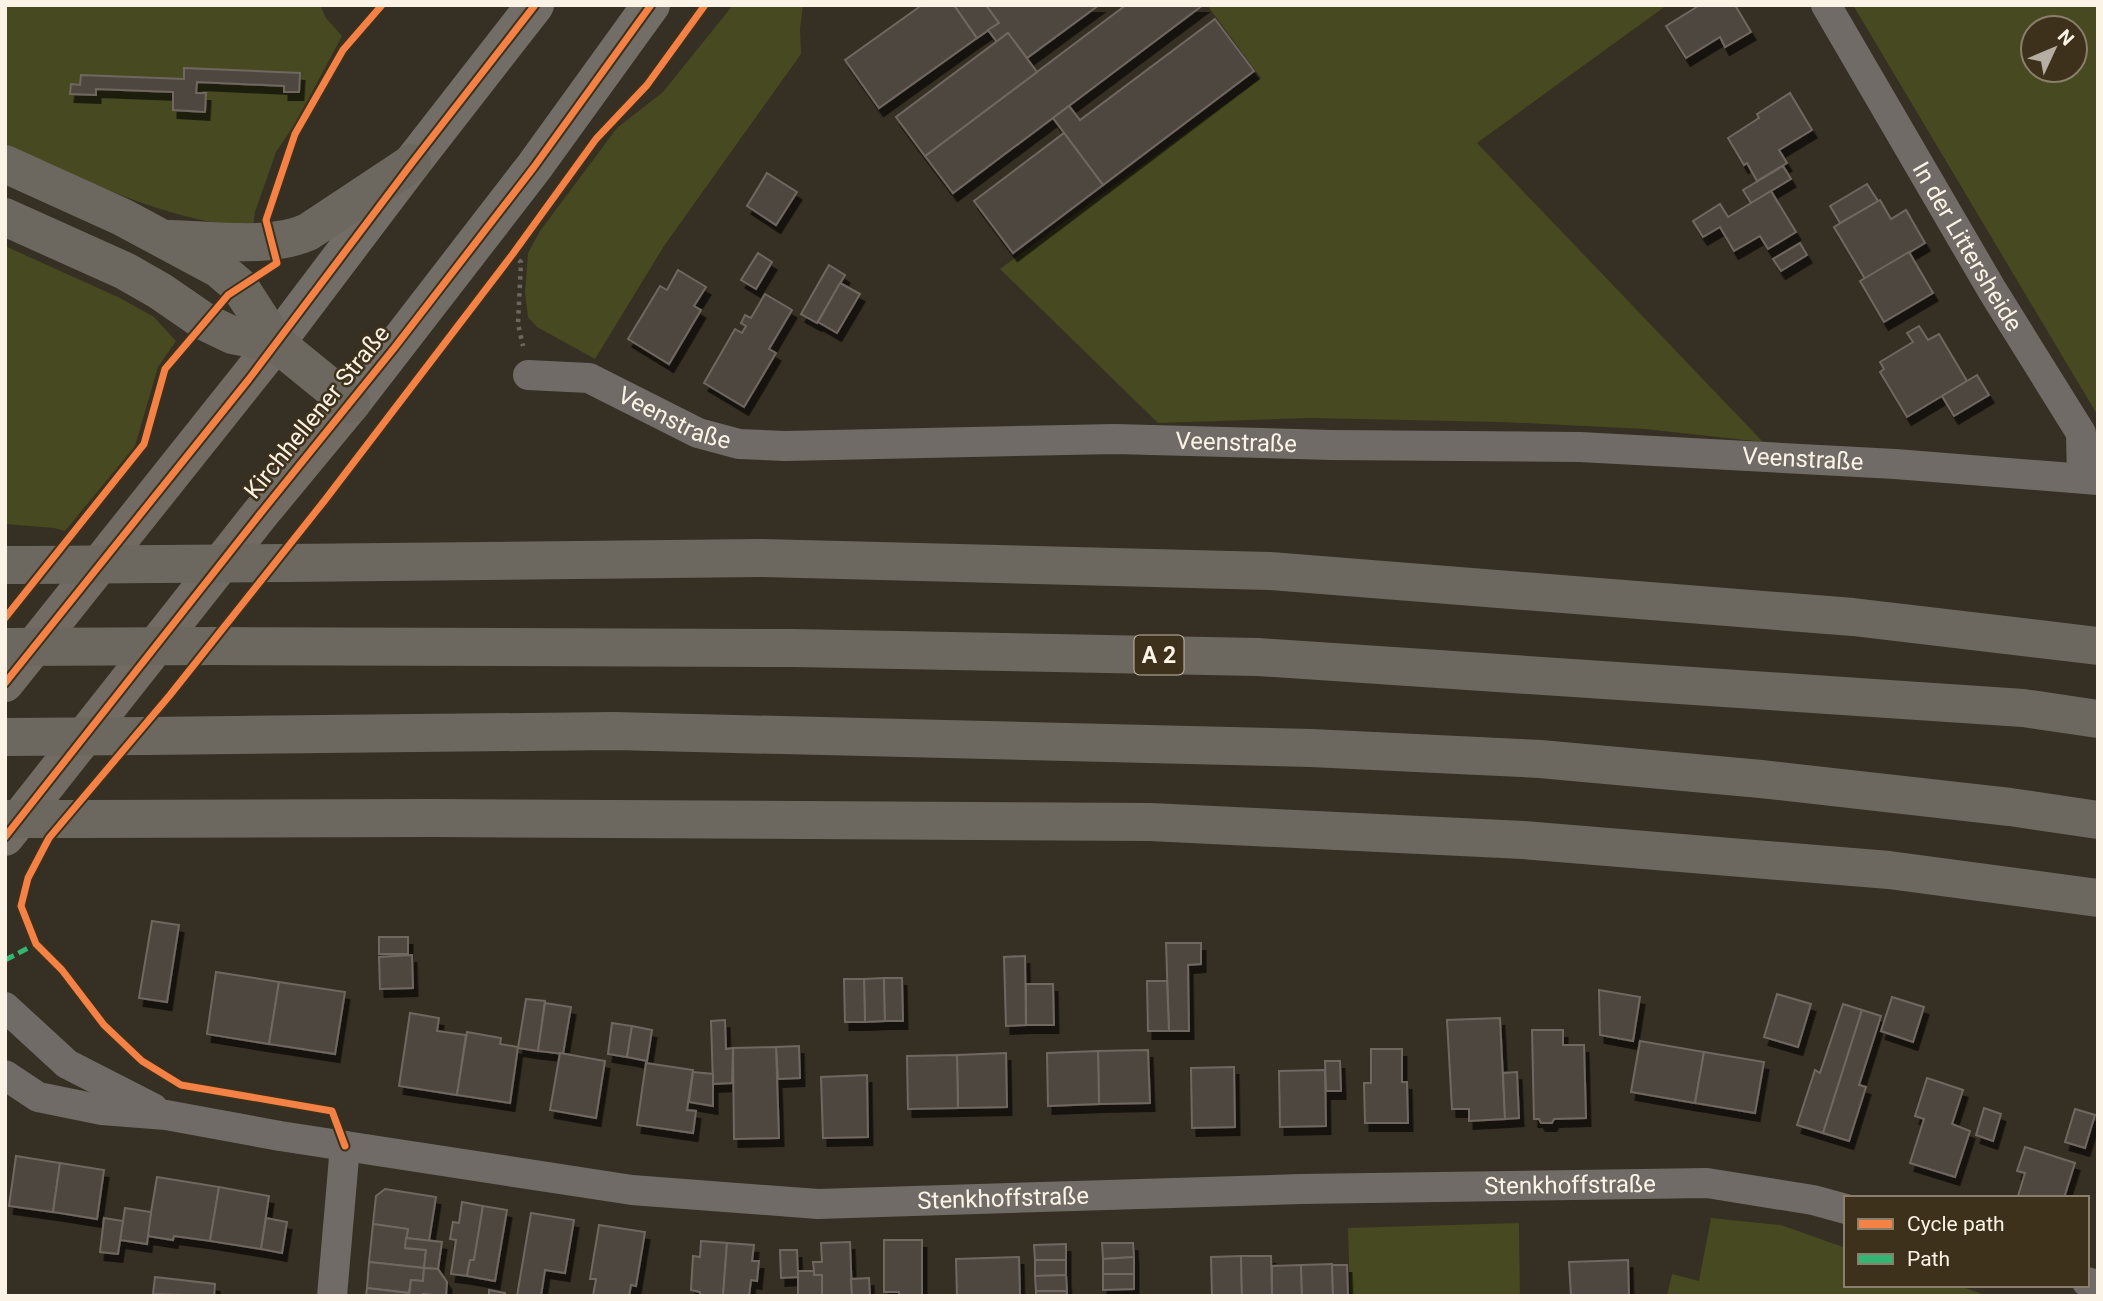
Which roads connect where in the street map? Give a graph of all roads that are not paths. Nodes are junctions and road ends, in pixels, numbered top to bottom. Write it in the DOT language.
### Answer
graph roads {
  1 [pos="535,5"];
  2 [pos="651,5"];
  3 [pos="1826,5"];
  4 [pos="412,163"];
  5 [pos="5,164"];
  6 [pos="5,217"];
  7 [pos="163,239"];
  8 [pos="276,343"];
  9 [pos="528,374"];
  10 [pos="351,404"];
  11 [pos="2090,479"];
  12 [pos="18,565"];
  13 [pos="5,646"];
  14 [pos="2098,646"];
  15 [pos="5,683"];
  16 [pos="2098,719"];
  17 [pos="5,737"];
  18 [pos="5,819"];
  19 [pos="2098,820"];
  20 [pos="5,837"];
  21 [pos="2098,898"];
  22 [pos="5,1007"];
  23 [pos="5,1075"];
  24 [pos="5,1085"];
  25 [pos="38,1097"];
  26 [pos="166,1115"];
  27 [pos="345,1146"];
  28 [pos="1844,1209"];
  29 [pos="332,1296"];
  1 -- 4 [label="main road"];
  2 -- 10 [label="main road, Kirchhellener Straße"];
  3 -- 11 [label="street, In der Littersheide"];
  4 -- 7 [label="highway"];
  4 -- 8 [label="main road"];
  5 -- 7 [label="highway"];
  6 -- 8 [label="highway"];
  7 -- 8 [label="highway"];
  8 -- 10 [label="highway"];
  8 -- 15 [label="main road"];
  9 -- 11 [label="street, Veenstraße"];
  10 -- 20 [label="main road, Kirchhellener Straße"];
  12 -- 14 [label="highway, bridge"];
  13 -- 16 [label="highway, A 2, bridge"];
  17 -- 19 [label="highway, bridge"];
  18 -- 21 [label="highway, bridge"];
  22 -- 26 [label="street, Stenkhoffstraße"];
  23 -- 25 [label="street, Stenkhoffstraße"];
  24 -- 25 [label="street"];
  25 -- 26 [label="street, Stenkhoffstraße"];
  26 -- 27 [label="street, Stenkhoffstraße"];
  27 -- 28 [label="street, Stenkhoffstraße"];
  27 -- 29 [label="street"];
}
